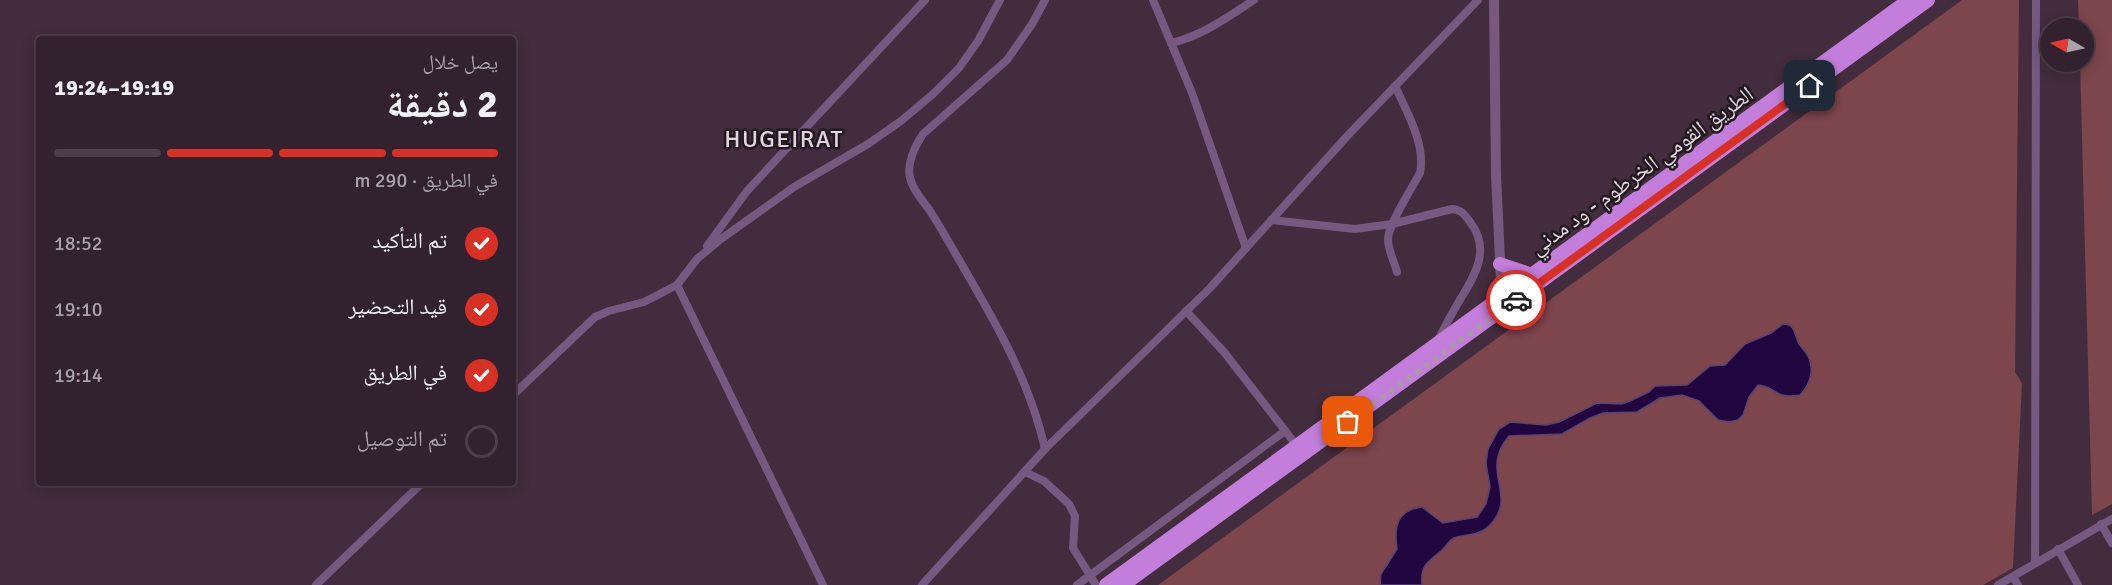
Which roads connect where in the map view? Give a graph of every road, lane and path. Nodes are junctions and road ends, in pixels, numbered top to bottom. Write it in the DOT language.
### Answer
graph roads {
  1 [pos="925,0"];
  2 [pos="1000,0"];
  3 [pos="1045,0"];
  4 [pos="1153,0"];
  5 [pos="1254,0"];
  6 [pos="1478,0"];
  7 [pos="1494,0"];
  8 [pos="1909,0"];
  9 [pos="1928,0"];
  10 [pos="2037,0"];
  11 [pos="1171,42"];
  12 [pos="1395,86"];
  13 [pos="1270,220"];
  14 [pos="1392,225"];
  15 [pos="1246,248"];
  16 [pos="697,260"];
  17 [pos="1500,264"];
  18 [pos="1397,272"];
  19 [pos="1532,275"];
  20 [pos="676,285"];
  21 [pos="1502,303"];
  22 [pos="1186,311"];
  23 [pos="1434,346"];
  24 [pos="516,392"];
  25 [pos="1285,431"];
  26 [pos="1297,446"];
  27 [pos="1045,449"];
  28 [pos="1025,472"];
  29 [pos="419,486"];
  30 [pos="2112,519"];
  31 [pos="2101,524"];
  32 [pos="2112,543"];
  33 [pos="2058,549"];
  34 [pos="2035,562"];
  35 [pos="1090,575"];
  36 [pos="2013,577"];
  37 [pos="316,585"];
  38 [pos="823,585"];
  39 [pos="922,585"];
  40 [pos="1077,585"];
  41 [pos="1096,585"];
  42 [pos="1106,585"];
  43 [pos="1123,585"];
  44 [pos="1998,585"];
  45 [pos="2018,585"];
  46 [pos="2078,585"];
  1 -- 16 [label="street"];
  2 -- 16 [label="street"];
  3 -- 27 [label="street"];
  4 -- 11 [label="street"];
  5 -- 11 [label="street"];
  6 -- 12 [label="street"];
  7 -- 17 [label="street"];
  8 -- 19 [label="highway, الطريق القومي الخرطوم - ود مدني"];
  9 -- 21 [label="highway, الطريق القومي الخرطوم - ود مدني"];
  10 -- 34 [label="street"];
  11 -- 15 [label="street"];
  12 -- 13 [label="street"];
  12 -- 14 [label="street"];
  13 -- 14 [label="street"];
  13 -- 15 [label="street"];
  14 -- 18 [label="street"];
  14 -- 23 [label="street"];
  15 -- 22 [label="street"];
  16 -- 20 [label="street"];
  17 -- 19 [label="highway"];
  17 -- 21 [label="street"];
  19 -- 21 [label="highway, الطريق القومي الخرطوم - ود مدني"];
  20 -- 24 [label="street"];
  20 -- 38 [label="street"];
  21 -- 23 [label="highway, الطريق القومي الخرطوم - ود مدني"];
  21 -- 43 [label="highway, الطريق القومي الخرطوم - ود مدني"];
  22 -- 25 [label="street"];
  22 -- 27 [label="street"];
  23 -- 26 [label="highway, الطريق القومي الخرطوم - ود مدني"];
  25 -- 26 [label="street"];
  25 -- 35 [label="street"];
  26 -- 42 [label="highway, الطريق القومي الخرطوم - ود مدني"];
  27 -- 28 [label="street"];
  28 -- 35 [label="street"];
  28 -- 39 [label="street"];
  29 -- 37 [label="street"];
  30 -- 31 [label="street"];
  31 -- 32 [label="street"];
  31 -- 33 [label="street"];
  33 -- 34 [label="street"];
  33 -- 46 [label="street"];
  34 -- 36 [label="street"];
  35 -- 40 [label="street"];
  35 -- 41 [label="street"];
  36 -- 44 [label="street"];
  36 -- 45 [label="street"];
}
